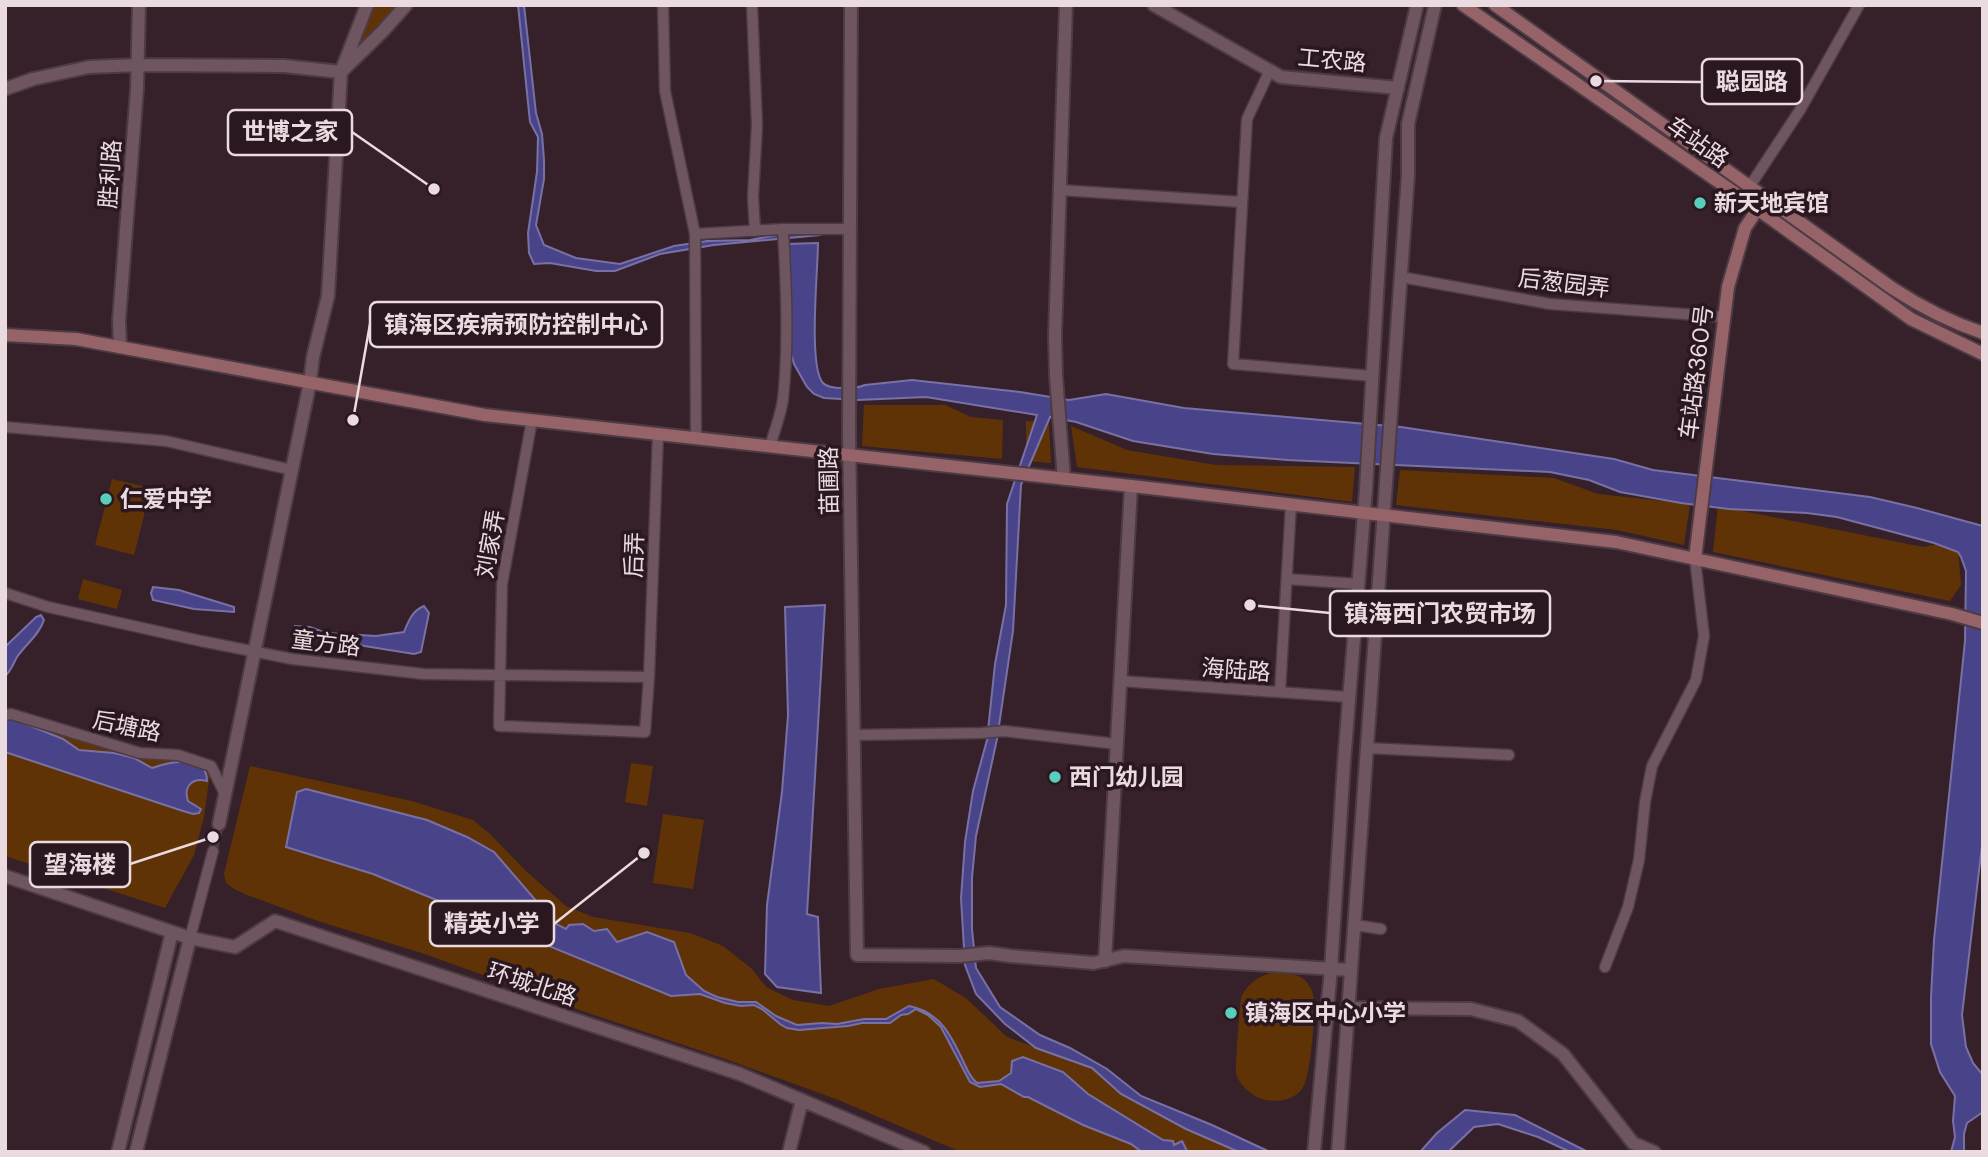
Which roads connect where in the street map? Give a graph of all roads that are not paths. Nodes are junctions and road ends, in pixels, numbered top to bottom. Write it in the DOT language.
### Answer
graph roads {
  1 [pos="139,5"];
  2 [pos="367,5"];
  3 [pos="406,5"];
  4 [pos="663,5"];
  5 [pos="752,5"];
  6 [pos="851,5"];
  7 [pos="1066,5"];
  8 [pos="1154,5"];
  9 [pos="1417,5"];
  10 [pos="1435,5"];
  11 [pos="1463,5"];
  12 [pos="1495,5"];
  13 [pos="1859,5"];
  14 [pos="138,65"];
  15 [pos="1270,70"];
  16 [pos="341,72"];
  17 [pos="1398,88"];
  18 [pos="5,89"];
  19 [pos="1750,185"];
  20 [pos="1060,190"];
  21 [pos="1742,198"];
  22 [pos="1765,198"];
  23 [pos="1242,202"];
  24 [pos="1756,209"];
  25 [pos="783,229"];
  26 [pos="850,229"];
  27 [pos="755,230"];
  28 [pos="695,234"];
  29 [pos="1401,278"];
  30 [pos="1724,317"];
  31 [pos="1983,333"];
  32 [pos="5,335"];
  33 [pos="120,347"];
  34 [pos="1983,354"];
  35 [pos="1373,376"];
  36 [pos="310,383"];
  37 [pos="532,420"];
  38 [pos="5,427"];
  39 [pos="658,434"];
  40 [pos="696,438"];
  41 [pos="770,447"];
  42 [pos="850,456"];
  43 [pos="292,470"];
  44 [pos="1064,479"];
  45 [pos="1131,486"];
  46 [pos="1291,504"];
  47 [pos="1363,513"];
  48 [pos="1384,515"];
  49 [pos="1695,559"];
  50 [pos="1287,579"];
  51 [pos="1359,584"];
  52 [pos="5,593"];
  53 [pos="1983,623"];
  54 [pos="254,651"];
  55 [pos="499,675"];
  56 [pos="649,677"];
  57 [pos="1120,681"];
  58 [pos="1280,692"];
  59 [pos="1349,697"];
  60 [pos="5,715"];
  61 [pos="854,735"];
  62 [pos="1117,744"];
  63 [pos="1367,748"];
  64 [pos="1509,755"];
  65 [pos="225,794"];
  66 [pos="219,824"];
  67 [pos="213,850"];
  68 [pos="5,876"];
  69 [pos="1354,925"];
  70 [pos="1381,929"];
  71 [pos="172,932"];
  72 [pos="190,938"];
  73 [pos="1105,961"];
  74 [pos="1605,967"];
  75 [pos="1331,969"];
  76 [pos="1351,970"];
  77 [pos="1348,1008"];
  78 [pos="802,1100"];
  79 [pos="118,1152"];
  80 [pos="136,1152"];
  81 [pos="789,1152"];
  82 [pos="924,1152"];
  83 [pos="1314,1152"];
  84 [pos="1338,1152"];
  85 [pos="1654,1152"];
  1 -- 14 [label="street, 胜利路"];
  2 -- 16 [label="street"];
  3 -- 16 [label="street"];
  4 -- 28 [label="street"];
  5 -- 27 [label="street"];
  6 -- 26 [label="street, 苗圃路"];
  7 -- 20 [label="street"];
  8 -- 15 [label="street, 工农路"];
  9 -- 17 [label="street"];
  10 -- 29 [label="street"];
  11 -- 21 [label="main road, 车站路"];
  12 -- 19 [label="main road, 车站路"];
  13 -- 19 [label="street"];
  14 -- 16 [label="street"];
  14 -- 18 [label="street"];
  14 -- 33 [label="street, 胜利路"];
  15 -- 17 [label="street, 工农路"];
  15 -- 23 [label="street"];
  16 -- 36 [label="street"];
  17 -- 35 [label="street"];
  19 -- 21 [label="street"];
  19 -- 22 [label="main road, 车站路"];
  20 -- 23 [label="street"];
  20 -- 44 [label="street"];
  21 -- 24 [label="main road, 车站路"];
  22 -- 24 [label="main road, 车站路360号"];
  22 -- 31 [label="main road, 车站路"];
  23 -- 35 [label="street"];
  24 -- 30 [label="main road, 车站路360号"];
  24 -- 34 [label="main road, 车站路"];
  25 -- 26 [label="street"];
  25 -- 27 [label="street"];
  25 -- 41 [label="street"];
  26 -- 42 [label="street, 苗圃路"];
  27 -- 28 [label="street"];
  28 -- 40 [label="street"];
  29 -- 30 [label="street, 后葱园弄"];
  29 -- 48 [label="street"];
  30 -- 49 [label="main road, 车站路360号"];
  32 -- 33 [label="main road"];
  33 -- 36 [label="main road"];
  35 -- 47 [label="street"];
  36 -- 37 [label="main road"];
  36 -- 43 [label="street"];
  37 -- 39 [label="main road"];
  37 -- 55 [label="street, 刘家弄"];
  38 -- 43 [label="street"];
  39 -- 40 [label="main road"];
  39 -- 56 [label="street, 后弄"];
  40 -- 41 [label="main road"];
  41 -- 42 [label="main road"];
  42 -- 44 [label="main road"];
  42 -- 61 [label="street, 苗圃路"];
  43 -- 54 [label="street"];
  44 -- 45 [label="main road"];
  45 -- 46 [label="main road"];
  45 -- 57 [label="street"];
  46 -- 47 [label="main road"];
  46 -- 50 [label="street"];
  47 -- 48 [label="main road"];
  47 -- 51 [label="street"];
  48 -- 49 [label="main road"];
  48 -- 63 [label="street"];
  49 -- 53 [label="main road"];
  49 -- 74 [label="street"];
  50 -- 51 [label="street"];
  50 -- 58 [label="street"];
  51 -- 59 [label="street"];
  52 -- 54 [label="street, 童方路"];
  54 -- 55 [label="street, 童方路"];
  54 -- 65 [label="street"];
  55 -- 56 [label="street, 童方路"];
  55 -- 56 [label="street, 刘家弄"];
  57 -- 58 [label="street, 海陆路"];
  57 -- 62 [label="street"];
  58 -- 59 [label="street, 海陆路"];
  59 -- 75 [label="street"];
  60 -- 65 [label="street, 后塘路"];
  61 -- 62 [label="street"];
  61 -- 73 [label="street, 苗圃路"];
  62 -- 73 [label="street"];
  63 -- 64 [label="street"];
  63 -- 69 [label="street"];
  65 -- 66 [label="street"];
  67 -- 72 [label="street"];
  68 -- 71 [label="street, 环城北路"];
  69 -- 70 [label="street"];
  69 -- 76 [label="street"];
  71 -- 72 [label="street, 环城北路"];
  71 -- 79 [label="street"];
  72 -- 78 [label="street, 环城北路"];
  72 -- 80 [label="street"];
  73 -- 75 [label="street"];
  75 -- 76 [label="street"];
  75 -- 83 [label="street"];
  76 -- 77 [label="street"];
  77 -- 84 [label="street"];
  77 -- 85 [label="street"];
  78 -- 81 [label="street"];
  78 -- 82 [label="street, 环城北路"];
}
